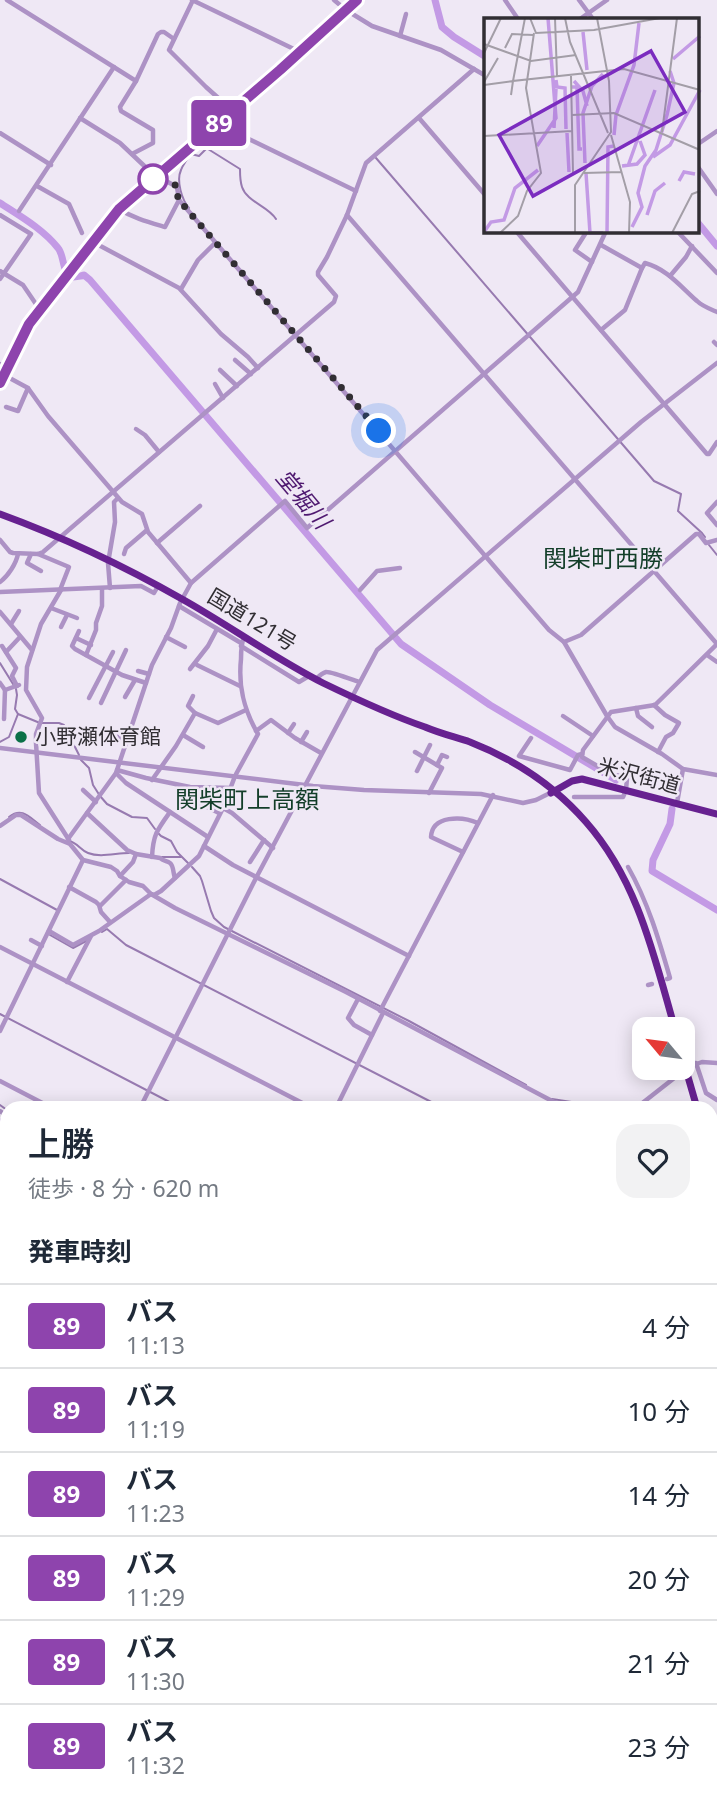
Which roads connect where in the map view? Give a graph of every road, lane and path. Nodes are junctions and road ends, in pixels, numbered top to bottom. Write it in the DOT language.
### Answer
graph roads {
  1 [pos="7,0"];
  2 [pos="192,0"];
  3 [pos="334,0"];
  4 [pos="357,0"];
  5 [pos="505,0"];
  6 [pos="579,0"];
  7 [pos="607,0"];
  8 [pos="346,10"];
  9 [pos="589,13"];
  10 [pos="406,14"];
  11 [pos="517,18"];
  12 [pos="582,18"];
  13 [pos="592,18"];
  14 [pos="400,36"];
  15 [pos="174,38"];
  16 [pos="300,52"];
  17 [pos="114,67"];
  18 [pos="474,69"];
  19 [pos="484,75"];
  20 [pos="136,81"];
  21 [pos="230,113"];
  22 [pos="80,118"];
  23 [pos="419,118"];
  24 [pos="218,124"];
  25 [pos="717,131"];
  26 [pos="0,133"];
  27 [pos="700,143"];
  28 [pos="132,154"];
  29 [pos="51,165"];
  30 [pos="700,170"];
  31 [pos="157,176"];
  32 [pos="37,186"];
  33 [pos="356,191"];
  34 [pos="484,194"];
  35 [pos="717,194"];
  36 [pos="179,200"];
  37 [pos="119,209"];
  38 [pos="19,211"];
  39 [pos="0,215"];
  40 [pos="347,215"];
  41 [pos="82,233"];
  42 [pos="518,233"];
  43 [pos="586,233"];
  44 [pos="605,233"];
  45 [pos="679,233"];
  46 [pos="92,241"];
  47 [pos="215,243"];
  48 [pos="601,244"];
  49 [pos="692,246"];
  50 [pos="592,262"];
  51 [pos="642,268"];
  52 [pos="2,272"];
  53 [pos="717,272"];
  54 [pos="670,275"];
  55 [pos="0,279"];
  56 [pos="181,289"];
  57 [pos="573,298"];
  58 [pos="40,310"];
  59 [pos="717,312"];
  60 [pos="601,330"];
  61 [pos="296,335"];
  62 [pos="234,360"];
  63 [pos="717,363"];
  64 [pos="4,366"];
  65 [pos="258,368"];
  66 [pos="220,370"];
  67 [pos="251,374"];
  68 [pos="484,374"];
  69 [pos="4,375"];
  70 [pos="0,383"];
  71 [pos="215,384"];
  72 [pos="237,386"];
  73 [pos="28,388"];
  74 [pos="223,398"];
  75 [pos="664,402"];
  76 [pos="6,407"];
  77 [pos="136,429"];
  78 [pos="717,442"];
  79 [pos="395,450"];
  80 [pos="159,452"];
  81 [pos="574,479"];
  82 [pos="113,492"];
  83 [pos="118,498"];
  84 [pos="717,502"];
  85 [pos="200,506"];
  86 [pos="0,514"];
  87 [pos="717,525"];
  88 [pos="147,530"];
  89 [pos="60,537"];
  90 [pos="0,540"];
  91 [pos="717,540"];
  92 [pos="157,543"];
  93 [pos="18,554"];
  94 [pos="35,554"];
  95 [pos="124,554"];
  96 [pos="485,556"];
  97 [pos="108,560"];
  98 [pos="57,561"];
  99 [pos="54,568"];
  100 [pos="400,568"];
  101 [pos="41,570"];
  102 [pos="654,571"];
  103 [pos="0,582"];
  104 [pos="191,583"];
  105 [pos="158,586"];
  106 [pos="110,588"];
  107 [pos="102,589"];
  108 [pos="61,590"];
  109 [pos="360,590"];
  110 [pos="0,592"];
  111 [pos="181,602"];
  112 [pos="51,608"];
  113 [pos="19,611"];
  114 [pos="0,612"];
  115 [pos="67,615"];
  116 [pos="77,618"];
  117 [pos="11,624"];
  118 [pos="61,627"];
  119 [pos="217,629"];
  120 [pos="79,631"];
  121 [pos="20,637"];
  122 [pos="166,637"];
  123 [pos="76,638"];
  124 [pos="242,642"];
  125 [pos="564,642"];
  126 [pos="717,644"];
  127 [pos="91,645"];
  128 [pos="2,646"];
  129 [pos="184,647"];
  130 [pos="32,650"];
  131 [pos="126,650"];
  132 [pos="6,652"];
  133 [pos="113,652"];
  134 [pos="86,655"];
  135 [pos="706,655"];
  136 [pos="717,662"];
  137 [pos="197,665"];
  138 [pos="106,667"];
  139 [pos="190,669"];
  140 [pos="206,670"];
  141 [pos="115,671"];
  142 [pos="138,671"];
  143 [pos="149,674"];
  144 [pos="203,676"];
  145 [pos="313,677"];
  146 [pos="135,680"];
  147 [pos="359,682"];
  148 [pos="0,683"];
  149 [pos="146,683"];
  150 [pos="25,684"];
  151 [pos="18,686"];
  152 [pos="240,686"];
  153 [pos="5,690"];
  154 [pos="193,696"];
  155 [pos="352,696"];
  156 [pos="125,697"];
  157 [pos="89,698"];
  158 [pos="101,703"];
  159 [pos="654,705"];
  160 [pos="2,708"];
  161 [pos="636,708"];
  162 [pos="246,710"];
  163 [pos="195,713"];
  164 [pos="563,716"];
  165 [pos="607,716"];
  166 [pos="4,719"];
  167 [pos="294,724"];
  168 [pos="652,727"];
  169 [pos="256,731"];
  170 [pos="110,732"];
  171 [pos="307,732"];
  172 [pos="288,733"];
  173 [pos="182,735"];
  174 [pos="593,736"];
  175 [pos="531,738"];
  176 [pos="301,742"];
  177 [pos="127,743"];
  178 [pos="430,745"];
  179 [pos="203,747"];
  180 [pos="0,748"];
  181 [pos="488,750"];
  182 [pos="415,752"];
  183 [pos="658,752"];
  184 [pos="36,753"];
  185 [pos="321,753"];
  186 [pos="579,756"];
  187 [pos="423,757"];
  188 [pos="447,757"];
  189 [pos="515,760"];
  190 [pos="119,762"];
  191 [pos="436,765"];
  192 [pos="160,768"];
  193 [pos="683,769"];
  194 [pos="116,771"];
  195 [pos="417,771"];
  196 [pos="717,775"];
  197 [pos="235,776"];
  198 [pos="152,780"];
  199 [pos="304,786"];
  200 [pos="231,788"];
  201 [pos="83,790"];
  202 [pos="626,790"];
  203 [pos="552,791"];
  204 [pos="429,793"];
  205 [pos="493,795"];
  206 [pos="574,797"];
  207 [pos="191,799"];
  208 [pos="96,802"];
  209 [pos="677,803"];
  210 [pos="221,810"];
  211 [pos="170,812"];
  212 [pos="88,813"];
  213 [pos="717,814"];
  214 [pos="478,823"];
  215 [pos="0,825"];
  216 [pos="208,837"];
  217 [pos="264,840"];
  218 [pos="69,842"];
  219 [pos="204,846"];
  220 [pos="273,848"];
  221 [pos="463,852"];
  222 [pos="136,854"];
  223 [pos="152,856"];
  224 [pos="83,860"];
  225 [pos="250,862"];
  226 [pos="628,867"];
  227 [pos="120,876"];
  228 [pos="175,878"];
  229 [pos="257,878"];
  230 [pos="126,880"];
  231 [pos="69,887"];
  232 [pos="151,894"];
  233 [pos="100,907"];
  234 [pos="110,922"];
  235 [pos="49,932"];
  236 [pos="228,934"];
  237 [pos="91,935"];
  238 [pos="31,940"];
  239 [pos="42,946"];
  240 [pos="0,947"];
  241 [pos="409,956"];
  242 [pos="33,964"];
  243 [pos="667,979"];
  244 [pos="67,982"];
  245 [pos="358,999"];
  246 [pos="382,1012"];
  247 [pos="669,1017"];
  248 [pos="0,1031"];
  249 [pos="372,1035"];
  250 [pos="176,1038"];
  251 [pos="717,1054"];
  252 [pos="715,1063"];
  253 [pos="672,1080"];
  254 [pos="685,1080"];
  255 [pos="688,1080"];
  256 [pos="0,1081"];
  257 [pos="717,1100"];
  258 [pos="39,1101"];
  259 [pos="144,1101"];
  260 [pos="298,1101"];
  261 [pos="339,1101"];
  262 [pos="552,1101"];
  263 [pos="645,1101"];
  264 [pos="693,1101"];
  265 [pos="693,1101"];
  1 -- 17 [label="street"];
  2 -- 15 [label="street"];
  2 -- 16 [label="street"];
  3 -- 8 [label="street"];
  4 -- 8 [label="main road"];
  5 -- 11 [label="street"];
  6 -- 9 [label="street"];
  7 -- 9 [label="street"];
  8 -- 14 [label="street"];
  8 -- 16 [label="main road"];
  9 -- 12 [label="street"];
  9 -- 13 [label="street"];
  10 -- 14 [label="street"];
  14 -- 18 [label="street"];
  15 -- 20 [label="street"];
  15 -- 21 [label="street"];
  16 -- 21 [label="main road"];
  17 -- 20 [label="street"];
  17 -- 22 [label="street"];
  18 -- 19 [label="street"];
  18 -- 23 [label="street"];
  20 -- 28 [label="street"];
  21 -- 24 [label="main road"];
  22 -- 28 [label="street"];
  22 -- 29 [label="street"];
  23 -- 33 [label="street"];
  23 -- 34 [label="street"];
  24 -- 31 [label="main road"];
  24 -- 33 [label="street"];
  25 -- 27 [label="street"];
  26 -- 29 [label="street"];
  28 -- 31 [label="street"];
  29 -- 32 [label="street"];
  30 -- 35 [label="street"];
  31 -- 36 [label="street"];
  31 -- 37 [label="main road"];
  32 -- 38 [label="street"];
  32 -- 41 [label="street"];
  33 -- 40 [label="street"];
  36 -- 37 [label="street"];
  36 -- 47 [label="street"];
  37 -- 46 [label="main road"];
  39 -- 52 [label="street"];
  40 -- 61 [label="street"];
  40 -- 68 [label="street"];
  42 -- 57 [label="street"];
  43 -- 50 [label="street"];
  44 -- 48 [label="street"];
  45 -- 49 [label="street"];
  46 -- 56 [label="street"];
  46 -- 58 [label="main road"];
  47 -- 56 [label="street"];
  47 -- 61 [label="street"];
  48 -- 50 [label="street"];
  48 -- 51 [label="street"];
  49 -- 53 [label="street"];
  49 -- 54 [label="street"];
  50 -- 57 [label="street"];
  51 -- 54 [label="street"];
  51 -- 60 [label="street"];
  52 -- 55 [label="street"];
  52 -- 58 [label="street"];
  54 -- 59 [label="street"];
  56 -- 65 [label="street"];
  57 -- 60 [label="street"];
  57 -- 68 [label="street"];
  58 -- 64 [label="main road"];
  60 -- 75 [label="street"];
  61 -- 65 [label="street"];
  61 -- 79 [label="street"];
  62 -- 67 [label="street"];
  63 -- 75 [label="street"];
  64 -- 69 [label="main road"];
  65 -- 67 [label="street"];
  66 -- 72 [label="street"];
  67 -- 72 [label="street"];
  68 -- 79 [label="street"];
  68 -- 81 [label="street"];
  69 -- 70 [label="main road"];
  69 -- 73 [label="street"];
  71 -- 74 [label="street"];
  72 -- 74 [label="street"];
  73 -- 76 [label="street"];
  73 -- 82 [label="street"];
  74 -- 80 [label="street"];
  75 -- 78 [label="street"];
  75 -- 81 [label="street"];
  77 -- 80 [label="street"];
  79 -- 96 [label="street"];
  79 -- 104 [label="street"];
  80 -- 82 [label="street"];
  81 -- 96 [label="street"];
  81 -- 102 [label="street"];
  82 -- 83 [label="street"];
  82 -- 89 [label="street"];
  83 -- 88 [label="street"];
  83 -- 97 [label="street"];
  84 -- 87 [label="street"];
  85 -- 92 [label="street"];
  86 -- 89 [label="highway, 国道121号"];
  88 -- 92 [label="street"];
  88 -- 95 [label="street"];
  89 -- 94 [label="street"];
  89 -- 97 [label="highway, 国道121号"];
  90 -- 93 [label="street"];
  91 -- 102 [label="street"];
  92 -- 104 [label="street"];
  93 -- 94 [label="street"];
  93 -- 103 [label="street"];
  94 -- 98 [label="street"];
  94 -- 101 [label="street"];
  96 -- 125 [label="street"];
  96 -- 147 [label="street"];
  97 -- 105 [label="highway, 国道121号"];
  97 -- 106 [label="street"];
  98 -- 99 [label="street"];
  98 -- 108 [label="street"];
  100 -- 109 [label="street"];
  102 -- 125 [label="street"];
  102 -- 126 [label="street"];
  104 -- 111 [label="street"];
  105 -- 106 [label="street"];
  105 -- 111 [label="highway, 国道121号"];
  106 -- 107 [label="street"];
  107 -- 108 [label="street"];
  107 -- 127 [label="street"];
  108 -- 110 [label="street"];
  108 -- 112 [label="street"];
  111 -- 119 [label="street"];
  111 -- 122 [label="street"];
  111 -- 124 [label="highway, 国道121号"];
  112 -- 115 [label="street"];
  112 -- 130 [label="street"];
  113 -- 117 [label="street"];
  114 -- 117 [label="street"];
  115 -- 116 [label="street"];
  115 -- 118 [label="street"];
  117 -- 121 [label="street"];
  119 -- 124 [label="street"];
  119 -- 139 [label="street"];
  120 -- 123 [label="street"];
  121 -- 130 [label="street"];
  121 -- 132 [label="street"];
  122 -- 129 [label="street"];
  122 -- 143 [label="street"];
  123 -- 127 [label="street"];
  123 -- 134 [label="street"];
  124 -- 145 [label="highway, 国道121号"];
  124 -- 152 [label="street"];
  125 -- 165 [label="street"];
  126 -- 135 [label="street"];
  127 -- 134 [label="street"];
  128 -- 132 [label="street"];
  130 -- 150 [label="street"];
  131 -- 141 [label="street"];
  132 -- 151 [label="street"];
  133 -- 138 [label="street"];
  134 -- 138 [label="street"];
  135 -- 136 [label="street"];
  135 -- 159 [label="street"];
  137 -- 140 [label="street"];
  138 -- 141 [label="street"];
  138 -- 157 [label="street"];
  140 -- 144 [label="street"];
  140 -- 152 [label="street"];
  141 -- 146 [label="street"];
  141 -- 158 [label="street"];
  142 -- 143 [label="street"];
  143 -- 149 [label="street"];
  145 -- 147 [label="street"];
  145 -- 155 [label="highway, 国道121号"];
  146 -- 149 [label="street"];
  146 -- 156 [label="street"];
  147 -- 155 [label="street"];
  148 -- 153 [label="street"];
  149 -- 177 [label="street"];
  150 -- 151 [label="street"];
  150 -- 184 [label="street"];
  151 -- 153 [label="street"];
  152 -- 162 [label="street"];
  153 -- 160 [label="street"];
  154 -- 163 [label="street"];
  155 -- 181 [label="highway, 国道121号"];
  155 -- 185 [label="street"];
  159 -- 161 [label="street"];
  159 -- 183 [label="street"];
  160 -- 166 [label="street"];
  161 -- 165 [label="street"];
  161 -- 168 [label="street"];
  162 -- 163 [label="street"];
  162 -- 169 [label="street"];
  163 -- 173 [label="street"];
  164 -- 174 [label="street"];
  165 -- 174 [label="street"];
  165 -- 183 [label="street"];
  167 -- 172 [label="street"];
  169 -- 172 [label="street"];
  169 -- 197 [label="street"];
  170 -- 177 [label="street"];
  171 -- 176 [label="street"];
  172 -- 176 [label="street"];
  173 -- 179 [label="street"];
  173 -- 192 [label="street"];
  174 -- 186 [label="street"];
  175 -- 189 [label="street"];
  176 -- 185 [label="street"];
  177 -- 190 [label="street"];
  178 -- 187 [label="street"];
  180 -- 184 [label="street"];
  181 -- 189 [label="highway, 国道121号"];
  181 -- 203 [label="highway, 国道121号"];
  182 -- 187 [label="street"];
  183 -- 193 [label="street"];
  184 -- 190 [label="street"];
  184 -- 218 [label="street"];
  185 -- 199 [label="street"];
  186 -- 189 [label="street"];
  186 -- 202 [label="street"];
  187 -- 191 [label="street"];
  187 -- 195 [label="street"];
  188 -- 191 [label="street"];
  189 -- 203 [label="highway, 国道121号"];
  190 -- 192 [label="street"];
  190 -- 194 [label="street"];
  191 -- 204 [label="street"];
  192 -- 197 [label="street"];
  192 -- 198 [label="street"];
  193 -- 196 [label="street"];
  193 -- 209 [label="street"];
  194 -- 198 [label="street"];
  194 -- 208 [label="street"];
  194 -- 211 [label="street"];
  197 -- 199 [label="street"];
  197 -- 200 [label="street"];
  198 -- 200 [label="street"];
  199 -- 204 [label="street"];
  199 -- 220 [label="street"];
  200 -- 210 [label="street"];
  201 -- 208 [label="street"];
  202 -- 203 [label="highway, 米沢街道"];
  202 -- 206 [label="street"];
  202 -- 209 [label="highway, 米沢街道"];
  203 -- 205 [label="street"];
  203 -- 247 [label="highway"];
  204 -- 205 [label="street"];
  205 -- 214 [label="street"];
  207 -- 210 [label="street"];
  208 -- 212 [label="street"];
  209 -- 213 [label="highway, 米沢街道"];
  210 -- 216 [label="street"];
  210 -- 217 [label="street"];
  211 -- 216 [label="street"];
  211 -- 223 [label="street"];
  212 -- 218 [label="street"];
  212 -- 222 [label="street"];
  214 -- 221 [label="street"];
  214 -- 221 [label="street"];
  215 -- 218 [label="street"];
  216 -- 219 [label="street"];
  217 -- 220 [label="street"];
  217 -- 225 [label="street"];
  218 -- 224 [label="street"];
  219 -- 228 [label="street"];
  219 -- 229 [label="street"];
  220 -- 229 [label="street"];
  221 -- 241 [label="street"];
  222 -- 223 [label="street"];
  222 -- 227 [label="street"];
  223 -- 228 [label="street"];
  224 -- 227 [label="street"];
  224 -- 231 [label="street"];
  226 -- 243 [label="street"];
  227 -- 230 [label="street"];
  228 -- 232 [label="street"];
  229 -- 236 [label="street"];
  229 -- 241 [label="street"];
  230 -- 232 [label="street"];
  230 -- 233 [label="street"];
  231 -- 233 [label="street"];
  231 -- 235 [label="street"];
  232 -- 234 [label="street"];
  232 -- 236 [label="street"];
  233 -- 234 [label="street"];
  234 -- 237 [label="street"];
  235 -- 237 [label="street"];
  235 -- 239 [label="street"];
  236 -- 245 [label="street"];
  236 -- 250 [label="street"];
  237 -- 244 [label="street"];
  238 -- 239 [label="street"];
  239 -- 242 [label="street"];
  240 -- 242 [label="street"];
  241 -- 246 [label="street"];
  242 -- 244 [label="street"];
  242 -- 248 [label="street"];
  244 -- 250 [label="street"];
  245 -- 246 [label="street"];
  245 -- 249 [label="street"];
  246 -- 249 [label="street"];
  246 -- 262 [label="street"];
  249 -- 261 [label="street"];
  250 -- 259 [label="street"];
  250 -- 260 [label="street"];
  251 -- 252 [label="street"];
  252 -- 257 [label="street"];
  253 -- 263 [label="street"];
  254 -- 265 [label="highway"];
  255 -- 264 [label="highway"];
  256 -- 258 [label="street"];
}
